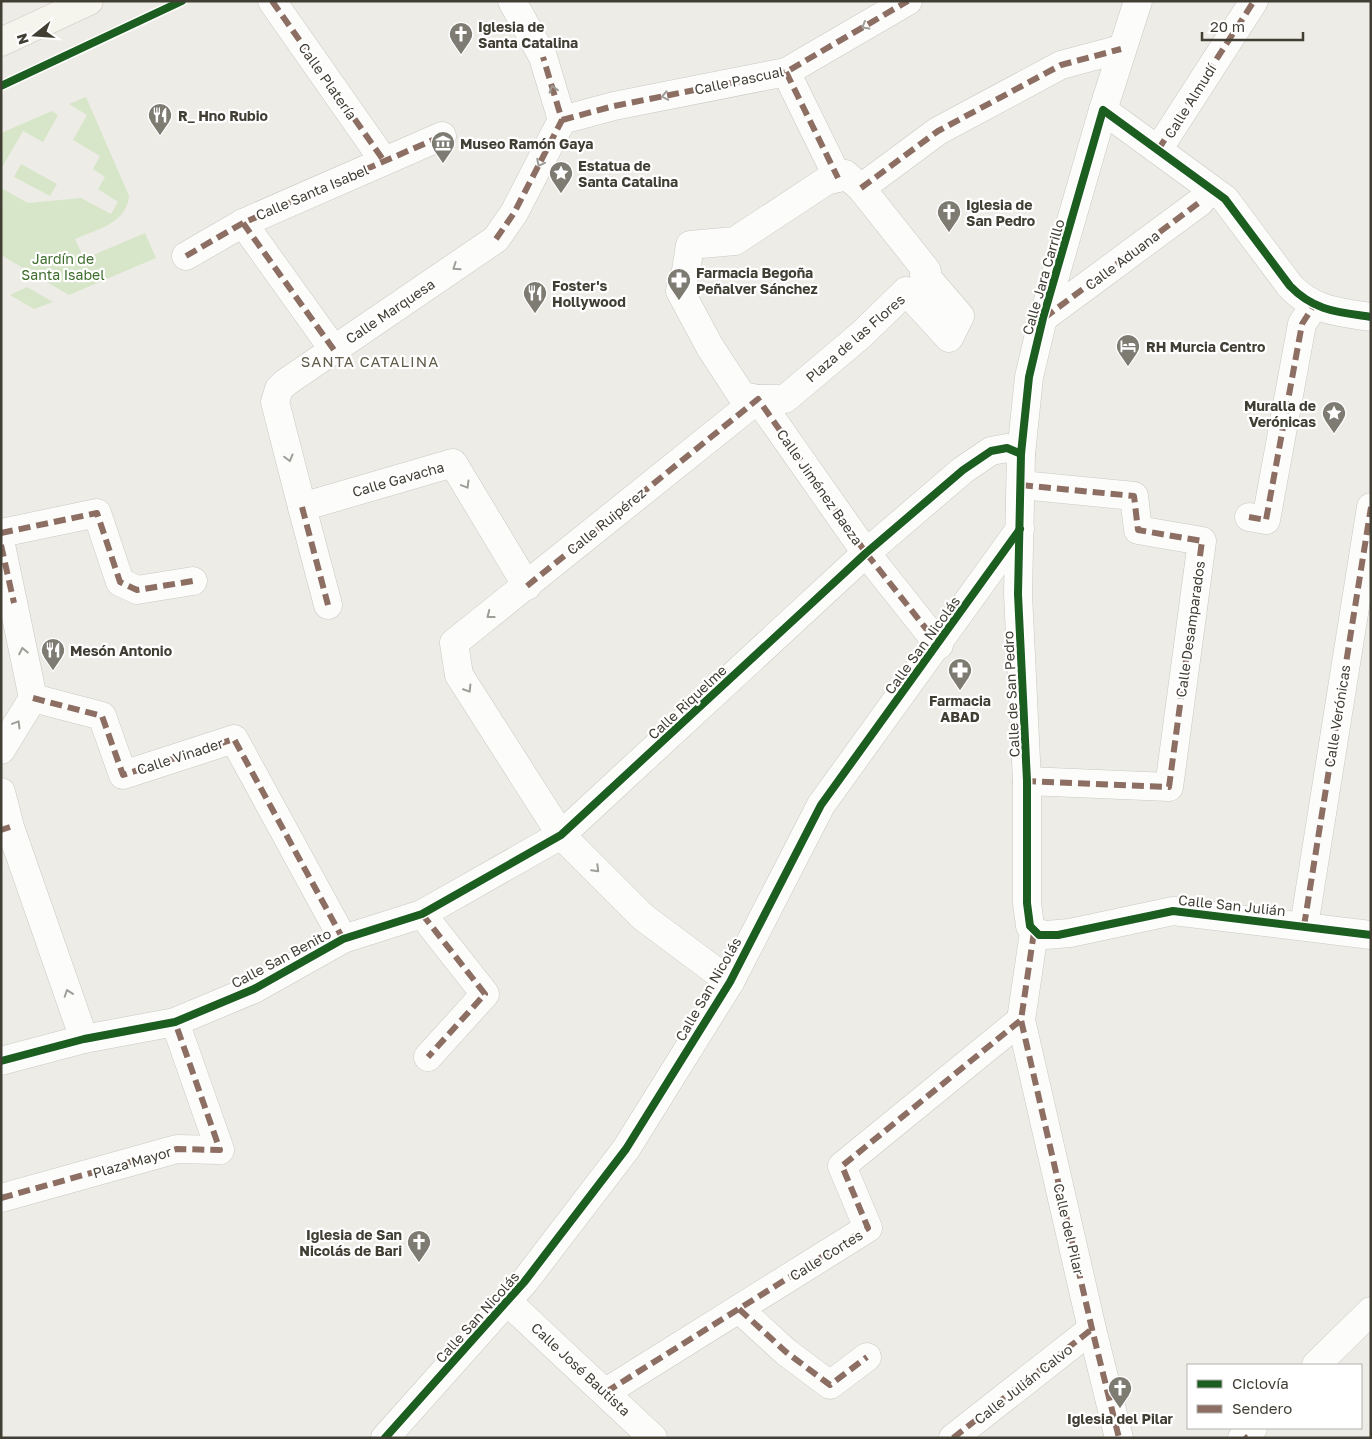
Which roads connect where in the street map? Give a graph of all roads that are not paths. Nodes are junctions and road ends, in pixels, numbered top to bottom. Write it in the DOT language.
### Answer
graph roads {
  1 [pos="89,1"];
  2 [pos="272,1"];
  3 [pos="512,1"];
  4 [pos="908,1"];
  5 [pos="1138,1"];
  6 [pos="1254,1"];
  7 [pos="1,42"];
  8 [pos="1121,49"];
  9 [pos="786,72"];
  10 [pos="1103,110"];
  11 [pos="562,120"];
  12 [pos="442,136"];
  13 [pos="1158,150"];
  14 [pos="384,161"];
  15 [pos="849,183"];
  16 [pos="1200,202"];
  17 [pos="243,222"];
  18 [pos="186,256"];
  19 [pos="1314,305"];
  20 [pos="1371,317"];
  21 [pos="1043,318"];
  22 [pos="334,350"];
  23 [pos="758,399"];
  24 [pos="1021,454"];
  25 [pos="1021,485"];
  26 [pos="302,507"];
  27 [pos="1371,507"];
  28 [pos="1249,517"];
  29 [pos="1020,530"];
  30 [pos="1,533"];
  31 [pos="1,545"];
  32 [pos="866,553"];
  33 [pos="193,581"];
  34 [pos="527,586"];
  35 [pos="8,605"];
  36 [pos="328,605"];
  37 [pos="938,645"];
  38 [pos="33,698"];
  39 [pos="1,750"];
  40 [pos="1027,782"];
  41 [pos="1,792"];
  42 [pos="6,829"];
  43 [pos="561,835"];
  44 [pos="422,914"];
  45 [pos="1304,926"];
  46 [pos="1034,932"];
  47 [pos="1371,935"];
  48 [pos="343,939"];
  49 [pos="730,982"];
  50 [pos="1021,1020"];
  51 [pos="175,1022"];
  52 [pos="84,1039"];
  53 [pos="428,1057"];
  54 [pos="1,1061"];
  55 [pos="1,1198"];
  56 [pos="508,1302"];
  57 [pos="739,1309"];
  58 [pos="1371,1311"];
  59 [pos="1092,1330"];
  60 [pos="867,1357"];
  61 [pos="1317,1364"];
  62 [pos="606,1392"];
  63 [pos="959,1433"];
  64 [pos="385,1438"];
  65 [pos="653,1438"];
  66 [pos="1119,1438"];
  1 -- 7 [label="main road"];
  2 -- 14 [label="street, Calle Platería"];
  11 -- 3 [label="street, one-way"];
  4 -- 9 [label="street, Calle Pascual, one-way"];
  5 -- 8 [label="street, Calle Jara Carrillo"];
  6 -- 13 [label="street, Calle Almudí"];
  8 -- 10 [label="street, Calle Jara Carrillo"];
  8 -- 15 [label="street"];
  9 -- 11 [label="street, Calle Pascual, one-way"];
  9 -- 15 [label="street"];
  10 -- 13 [label="street"];
  10 -- 21 [label="street, Calle Jara Carrillo"];
  11 -- 22 [label="street, Calle Marquesa, one-way"];
  12 -- 14 [label="street, Calle Santa Isabel"];
  13 -- 19 [label="street"];
  14 -- 17 [label="street, Calle Santa Isabel"];
  15 -- 23 [label="street, Plaza de las Flores"];
  15 -- 23 [label="street, Plaza de las Flores"];
  16 -- 21 [label="street, Calle Aduana"];
  17 -- 18 [label="street, Calle Santa Isabel"];
  17 -- 22 [label="street"];
  19 -- 20 [label="street"];
  19 -- 28 [label="street"];
  21 -- 24 [label="street, Calle Jara Carrillo"];
  22 -- 26 [label="street, Calle Marquesa, one-way"];
  23 -- 32 [label="street, Calle Jiménez Baeza"];
  23 -- 34 [label="street, Calle Ruipérez"];
  24 -- 25 [label="street, Calle de San Pedro"];
  24 -- 32 [label="street, Calle Riquelme"];
  25 -- 29 [label="street, Calle de San Pedro"];
  25 -- 40 [label="street, Calle Desamparados"];
  26 -- 34 [label="street, Calle Gavacha, one-way"];
  26 -- 36 [label="street"];
  27 -- 45 [label="street, Calle Verónicas"];
  29 -- 37 [label="street, Calle San Nicolás"];
  29 -- 40 [label="street, Calle de San Pedro"];
  30 -- 33 [label="street"];
  31 -- 35 [label="street"];
  32 -- 37 [label="street, Calle Jiménez Baeza"];
  32 -- 43 [label="street, Calle Riquelme"];
  34 -- 43 [label="street, Calle Ruipérez, one-way"];
  38 -- 35 [label="street, one-way"];
  37 -- 49 [label="street, Calle San Nicolás"];
  39 -- 38 [label="street, one-way"];
  38 -- 48 [label="street, Calle Vinader"];
  40 -- 46 [label="street, Calle de San Pedro"];
  41 -- 42 [label="street"];
  52 -- 42 [label="street, one-way"];
  43 -- 44 [label="street, Calle Riquelme"];
  43 -- 49 [label="street, one-way"];
  44 -- 48 [label="street, Calle Riquelme"];
  44 -- 53 [label="street"];
  45 -- 46 [label="street, Calle San Julián"];
  45 -- 47 [label="street, Calle San Julián"];
  46 -- 50 [label="street, Calle de San Pedro"];
  48 -- 51 [label="street, Calle San Benito"];
  49 -- 56 [label="street, Calle San Nicolás"];
  50 -- 57 [label="street, Calle Cortes"];
  50 -- 59 [label="street, Calle del Pilar"];
  51 -- 52 [label="street, Calle San Benito"];
  51 -- 55 [label="street, Plaza Mayor"];
  52 -- 54 [label="street, Calle San Benito"];
  56 -- 62 [label="street, Calle José Bautista"];
  56 -- 64 [label="street, Calle San Nicolás"];
  57 -- 60 [label="street"];
  57 -- 62 [label="street, Calle Cortes"];
  58 -- 61 [label="street"];
  59 -- 63 [label="street, Calle Julián Calvo"];
  59 -- 66 [label="street, Calle del Pilar"];
  62 -- 65 [label="street, Calle José Bautista"];
}
